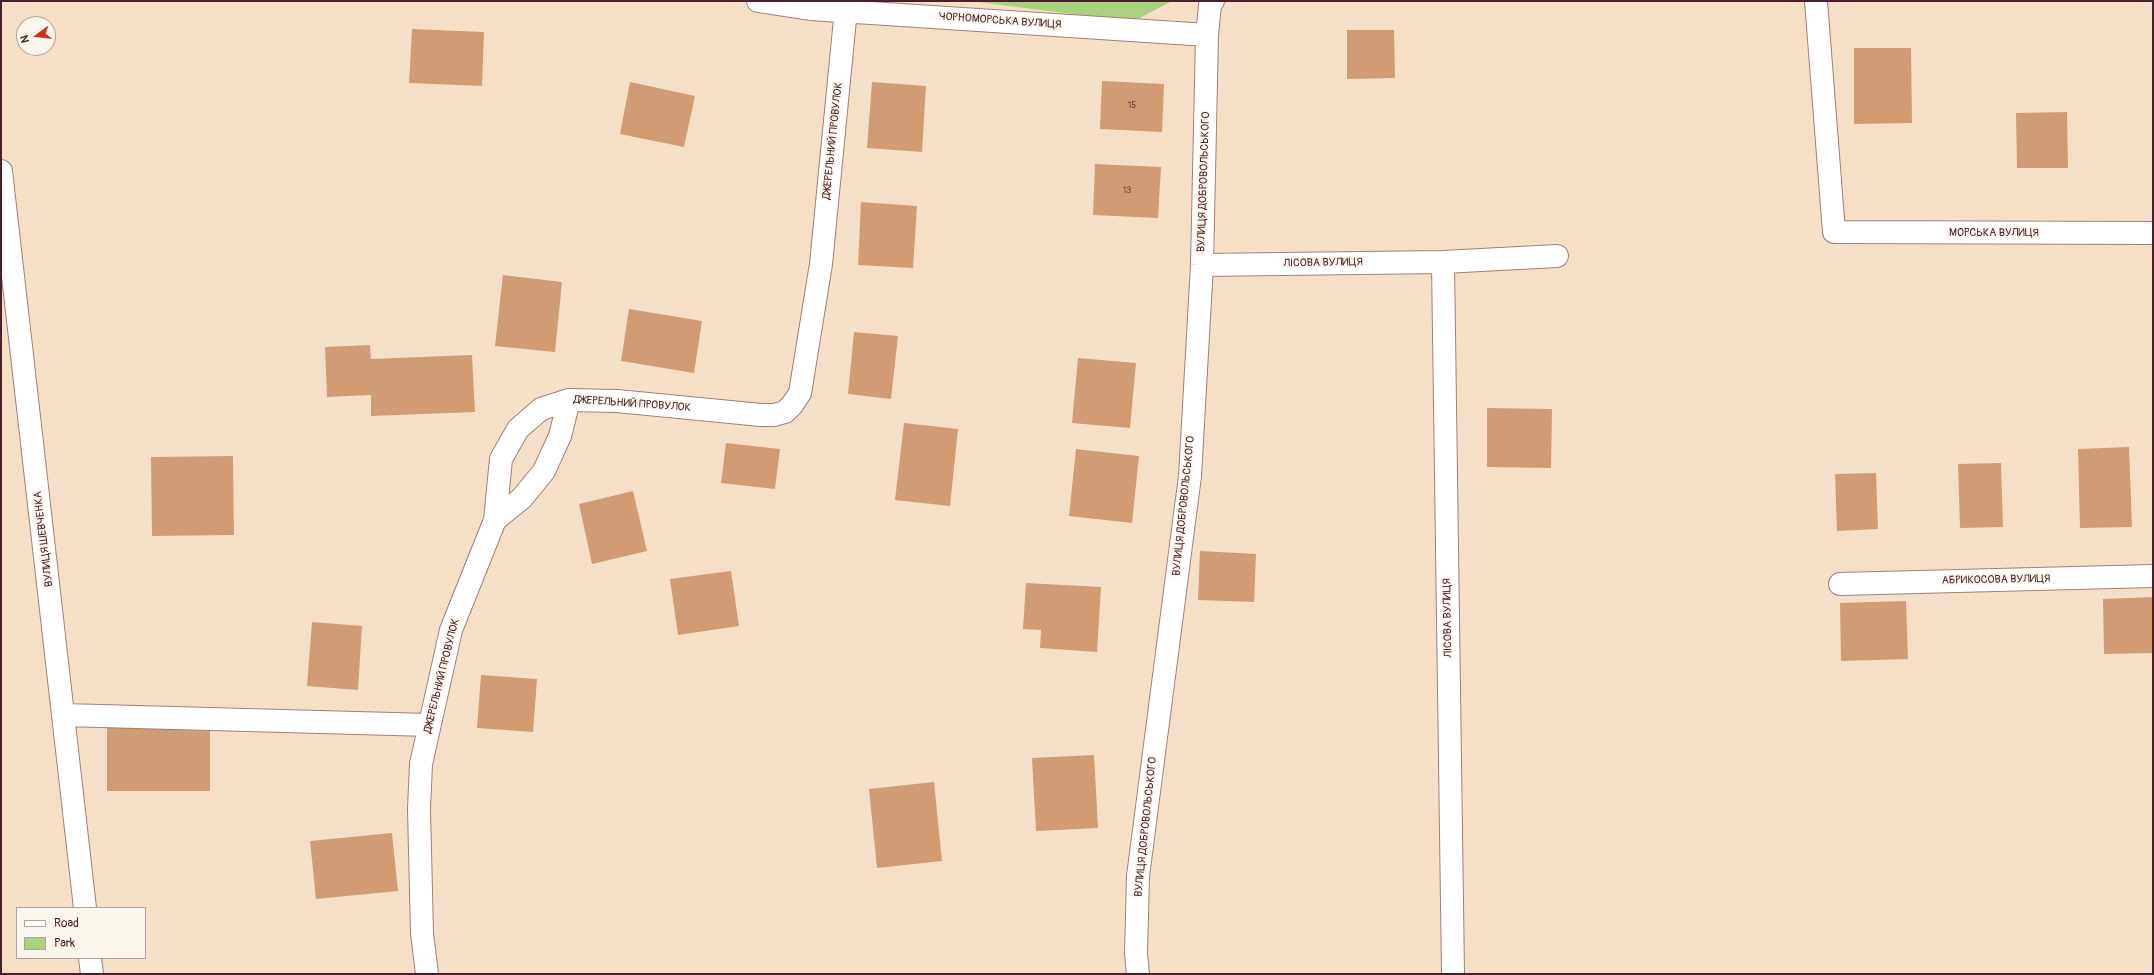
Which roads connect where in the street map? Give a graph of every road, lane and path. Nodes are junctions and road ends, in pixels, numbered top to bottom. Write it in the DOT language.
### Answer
graph roads {
  1 [pos="758,1"];
  2 [pos="1213,1"];
  3 [pos="1816,1"];
  4 [pos="846,9"];
  5 [pos="1207,35"];
  6 [pos="1,171"];
  7 [pos="2153,234"];
  8 [pos="1557,256"];
  9 [pos="1443,262"];
  10 [pos="1202,265"];
  11 [pos="568,400"];
  12 [pos="495,520"];
  13 [pos="2153,576"];
  14 [pos="1840,584"];
  15 [pos="64,715"];
  16 [pos="429,725"];
  17 [pos="85,907"];
  18 [pos="90,959"];
  19 [pos="92,974"];
  20 [pos="427,974"];
  21 [pos="1138,974"];
  22 [pos="1453,974"];
  1 -- 4 [label="street, ЧОРНОМОРСЬКА ВУЛИЦЯ"];
  2 -- 5 [label="street"];
  3 -- 7 [label="street, МОРСЬКА ВУЛИЦЯ"];
  4 -- 5 [label="street, ЧОРНОМОРСЬКА ВУЛИЦЯ"];
  4 -- 11 [label="street, ДЖЕРЕЛЬНИЙ ПРОВУЛОК"];
  5 -- 10 [label="street, ВУЛИЦЯ ДОБРОВОЛЬСЬКОГО"];
  6 -- 15 [label="street, ВУЛИЦЯ ШЕВЧЕНКА"];
  8 -- 9 [label="street, ЛІСОВА ВУЛИЦЯ"];
  9 -- 10 [label="street, ЛІСОВА ВУЛИЦЯ"];
  9 -- 22 [label="street, ЛІСОВА ВУЛИЦЯ"];
  10 -- 21 [label="street, ВУЛИЦЯ ДОБРОВОЛЬСЬКОГО"];
  11 -- 12 [label="street"];
  11 -- 12 [label="street, ДЖЕРЕЛЬНИЙ ПРОВУЛОК"];
  12 -- 16 [label="street, ДЖЕРЕЛЬНИЙ ПРОВУЛОК"];
  13 -- 14 [label="street, АБРИКОСОВА ВУЛИЦЯ"];
  15 -- 16 [label="street"];
  15 -- 17 [label="street, ВУЛИЦЯ ШЕВЧЕНКА"];
  16 -- 20 [label="street, ДЖЕРЕЛЬНИЙ ПРОВУЛОК"];
  18 -- 19 [label="street"];
}
